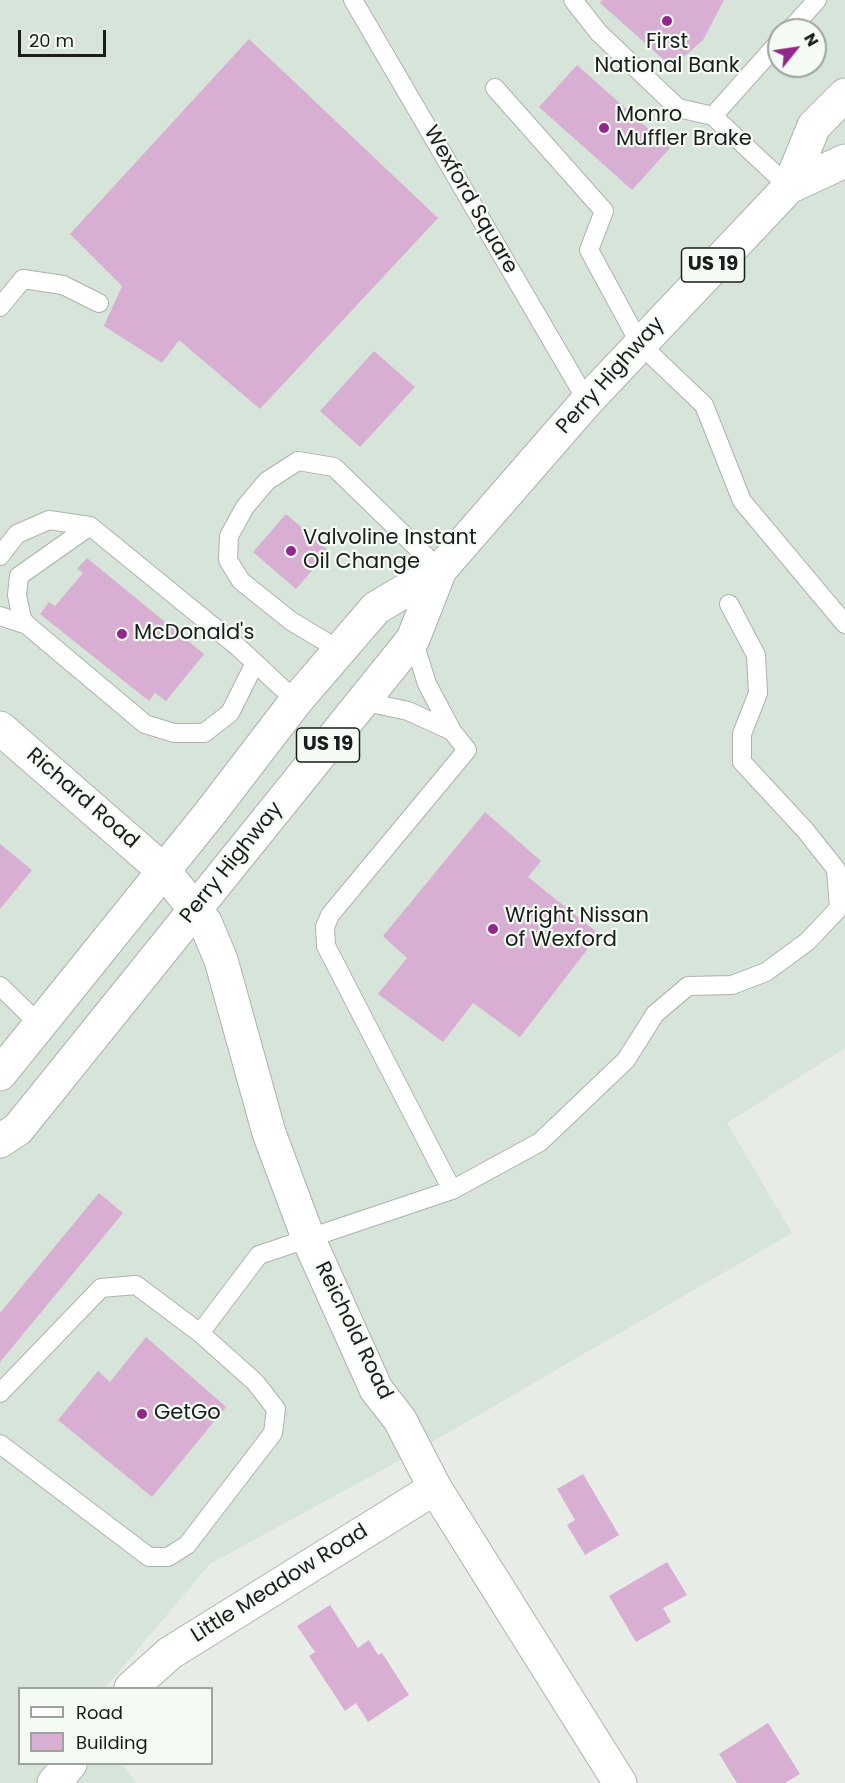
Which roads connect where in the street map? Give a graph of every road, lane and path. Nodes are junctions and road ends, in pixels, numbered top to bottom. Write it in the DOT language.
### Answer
graph roads {
  1 [pos="353,0"];
  2 [pos="573,0"];
  3 [pos="817,0"];
  4 [pos="801,18"];
  5 [pos="767,55"];
  6 [pos="495,88"];
  7 [pos="845,95"];
  8 [pos="712,116"];
  9 [pos="845,161"];
  10 [pos="789,187"];
  11 [pos="99,303"];
  12 [pos="0,307"];
  13 [pos="640,344"];
  14 [pos="587,401"];
  15 [pos="90,526"];
  16 [pos="0,556"];
  17 [pos="440,570"];
  18 [pos="729,604"];
  19 [pos="0,616"];
  20 [pos="845,624"];
  21 [pos="27,625"];
  22 [pos="413,639"];
  23 [pos="341,651"];
  24 [pos="254,664"];
  25 [pos="296,701"];
  26 [pos="362,701"];
  27 [pos="0,728"];
  28 [pos="452,731"];
  29 [pos="164,871"];
  30 [pos="196,908"];
  31 [pos="0,986"];
  32 [pos="40,1025"];
  33 [pos="0,1074"];
  34 [pos="0,1141"];
  35 [pos="452,1190"];
  36 [pos="309,1240"];
  37 [pos="200,1333"];
  38 [pos="0,1393"];
  39 [pos="0,1443"];
  40 [pos="435,1488"];
  41 [pos="133,1687"];
  42 [pos="69,1765"];
  43 [pos="54,1783"];
  44 [pos="620,1783"];
  1 -- 14 [label="lane, Wexford Square"];
  2 -- 8 [label="lane"];
  3 -- 4 [label="lane"];
  5 -- 8 [label="lane"];
  6 -- 13 [label="lane"];
  7 -- 10 [label="main road, Perry Highway / US 19"];
  8 -- 10 [label="lane"];
  9 -- 10 [label="main road, Perry Highway / US 19"];
  10 -- 13 [label="main road, Perry Highway / US 19"];
  11 -- 12 [label="lane"];
  13 -- 14 [label="main road, Perry Highway / US 19"];
  13 -- 20 [label="lane"];
  14 -- 17 [label="main road, Perry Highway / US 19"];
  15 -- 16 [label="lane"];
  15 -- 21 [label="lane"];
  15 -- 24 [label="lane"];
  17 -- 22 [label="main road, Perry Highway / US 19"];
  17 -- 23 [label="main road, Perry Highway / US 19"];
  17 -- 23 [label="lane"];
  18 -- 35 [label="lane"];
  19 -- 21 [label="lane"];
  21 -- 24 [label="lane"];
  22 -- 26 [label="main road, Perry Highway / US 19"];
  22 -- 28 [label="lane"];
  23 -- 25 [label="main road, Perry Highway / US 19"];
  24 -- 25 [label="lane"];
  25 -- 29 [label="main road, Perry Highway / US 19"];
  26 -- 28 [label="lane"];
  26 -- 30 [label="main road, Perry Highway / US 19"];
  27 -- 29 [label="main road, Richard Road"];
  28 -- 35 [label="lane"];
  29 -- 30 [label="main road, Richard Road"];
  29 -- 32 [label="main road, Perry Highway / US 19"];
  30 -- 34 [label="main road, Perry Highway / US 19"];
  30 -- 36 [label="main road, Reichold Road"];
  31 -- 32 [label="lane"];
  32 -- 33 [label="main road, Perry Highway / US 19"];
  35 -- 36 [label="lane"];
  36 -- 37 [label="lane"];
  36 -- 40 [label="main road, Reichold Road"];
  37 -- 38 [label="lane"];
  37 -- 39 [label="lane"];
  40 -- 41 [label="main road, Little Meadow Road"];
  40 -- 44 [label="main road, Reichold Road"];
  42 -- 43 [label="main road"];
}
